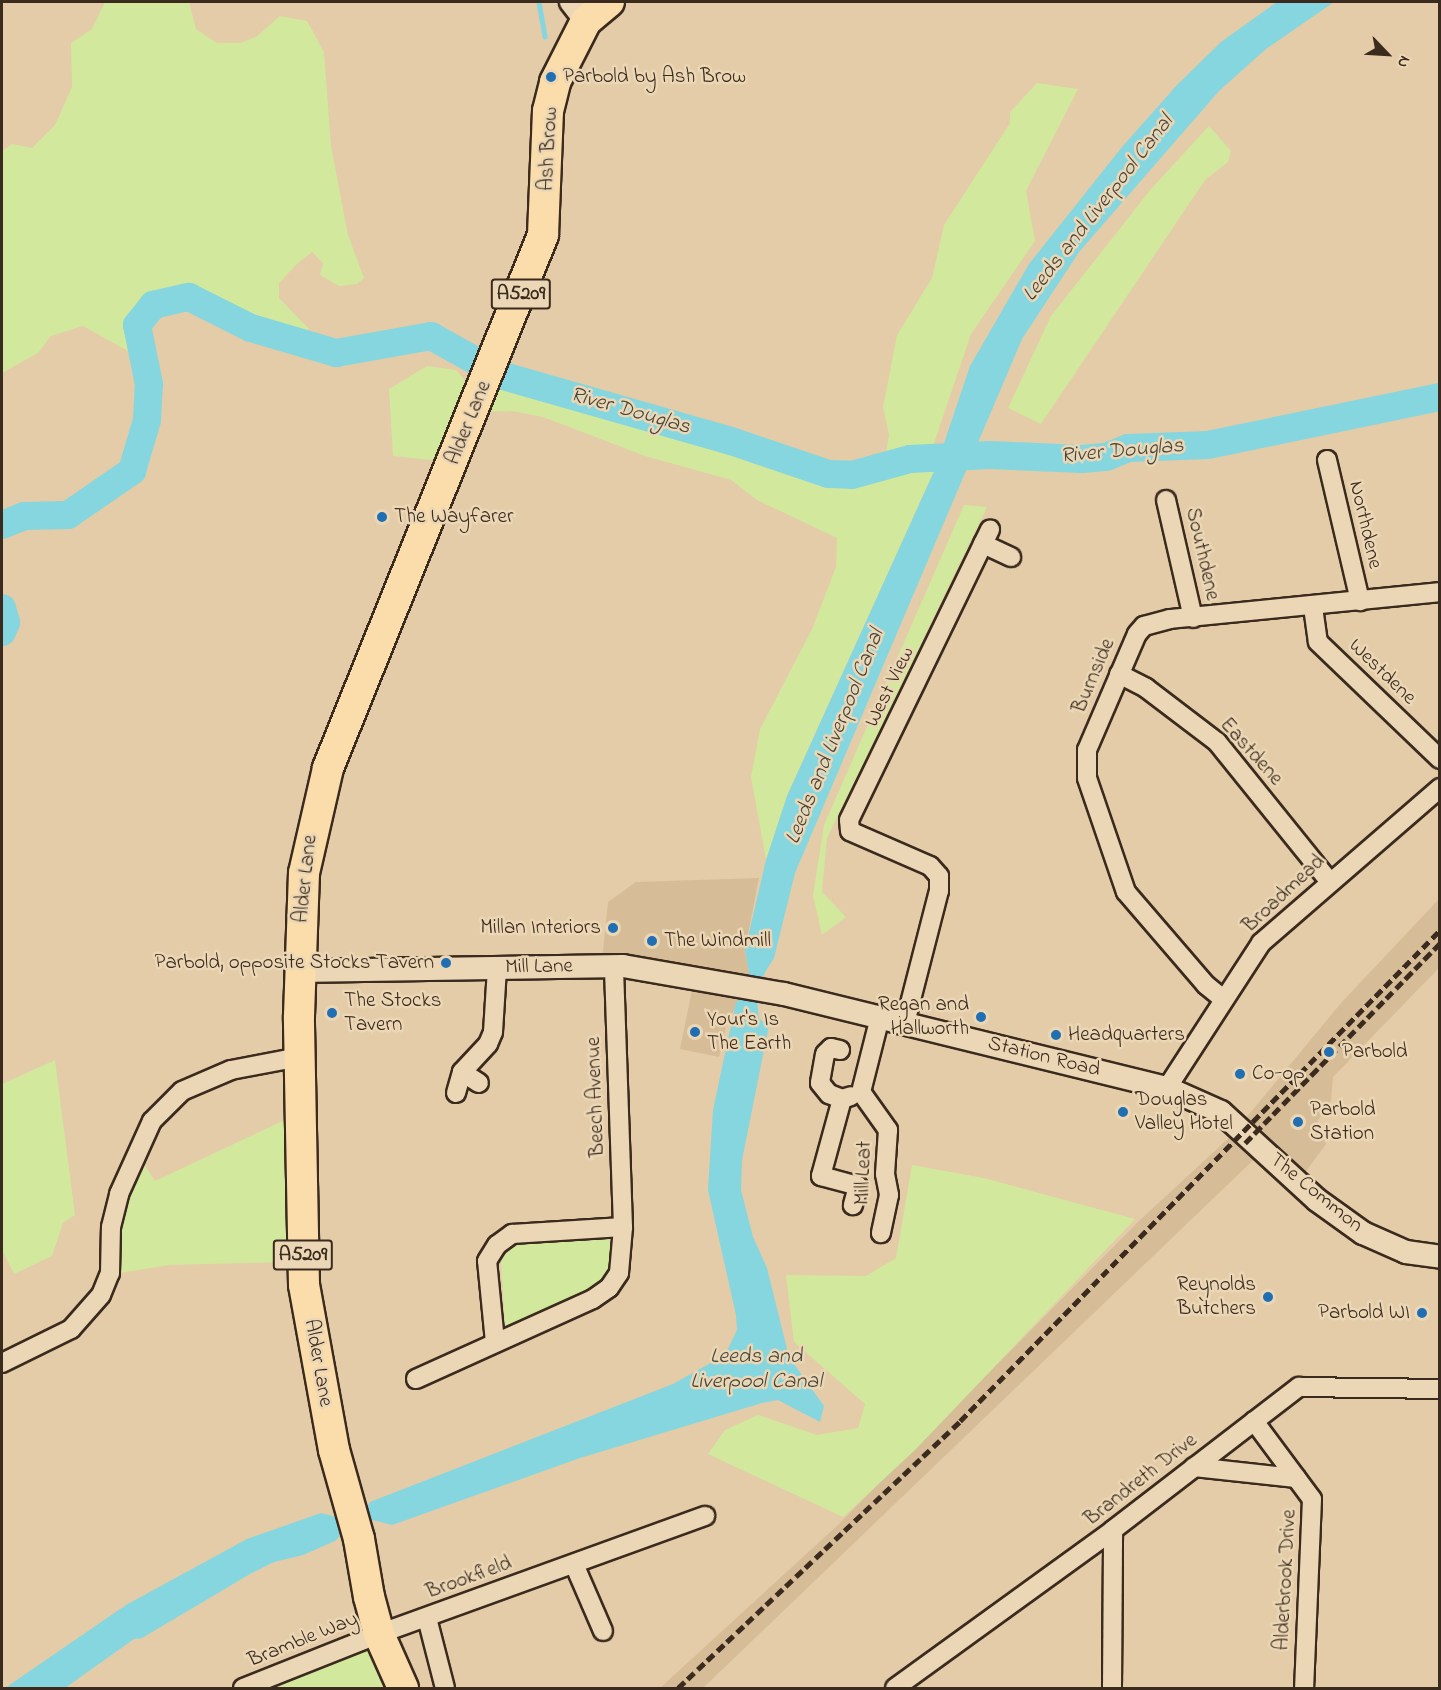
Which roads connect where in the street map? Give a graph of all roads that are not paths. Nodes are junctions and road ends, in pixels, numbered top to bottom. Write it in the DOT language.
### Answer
graph roads {
  1 [pos="609,2"];
  2 [pos="578,11"];
  3 [pos="545,221"];
  4 [pos="1327,460"];
  5 [pos="1166,500"];
  6 [pos="1011,557"];
  7 [pos="1440,592"];
  8 [pos="1360,601"];
  9 [pos="1313,607"];
  10 [pos="1194,618"];
  11 [pos="1119,674"];
  12 [pos="1440,759"];
  13 [pos="1440,788"];
  14 [pos="1329,881"];
  15 [pos="614,966"];
  16 [pos="497,968"];
  17 [pos="299,971"];
  18 [pos="776,992"];
  19 [pos="1222,998"];
  20 [pos="880,1017"];
  21 [pos="905,1023"];
  22 [pos="840,1050"];
  23 [pos="299,1057"];
  24 [pos="462,1072"];
  25 [pos="479,1083"];
  26 [pos="1167,1088"];
  27 [pos="861,1092"];
  28 [pos="456,1093"];
  29 [pos="842,1099"];
  30 [pos="1261,1148"];
  31 [pos="853,1205"];
  32 [pos="623,1227"];
  33 [pos="881,1233"];
  34 [pos="1440,1257"];
  35 [pos="495,1342"];
  36 [pos="2,1363"];
  37 [pos="416,1379"];
  38 [pos="1440,1389"];
  39 [pos="1254,1421"];
  40 [pos="1194,1467"];
  41 [pos="1296,1478"];
  42 [pos="705,1516"];
  43 [pos="1113,1530"];
  44 [pos="574,1564"];
  45 [pos="427,1618"];
  46 [pos="379,1634"];
  47 [pos="604,1635"];
  48 [pos="243,1689"];
  49 [pos="404,1689"];
  50 [pos="445,1689"];
  51 [pos="894,1689"];
  52 [pos="1112,1689"];
  53 [pos="1304,1689"];
  1 -- 2 [label="highway, Ash Brow / A5209"];
  2 -- 3 [label="highway, Ash Brow / A5209"];
  3 -- 17 [label="highway, Alder Lane / A5209"];
  4 -- 8 [label="street, Northdene"];
  5 -- 10 [label="street, Southdene"];
  6 -- 21 [label="street, West View"];
  7 -- 8 [label="street, Burnside"];
  8 -- 9 [label="street, Burnside"];
  9 -- 10 [label="street, Burnside"];
  9 -- 12 [label="street, Westdene"];
  10 -- 11 [label="street, Burnside"];
  11 -- 14 [label="street, Eastdene"];
  11 -- 19 [label="street, Burnside"];
  13 -- 14 [label="street, Broadmead"];
  14 -- 19 [label="street, Broadmead"];
  15 -- 16 [label="street, Mill Lane"];
  15 -- 18 [label="street, Mill Lane"];
  15 -- 32 [label="street, Beech Avenue"];
  16 -- 17 [label="street, Mill Lane"];
  16 -- 24 [label="street"];
  17 -- 23 [label="highway, Alder Lane / A5209"];
  18 -- 20 [label="street, Station Road"];
  19 -- 26 [label="street, Broadmead"];
  20 -- 21 [label="street, Station Road"];
  20 -- 27 [label="street"];
  21 -- 26 [label="street, Station Road"];
  22 -- 29 [label="street"];
  23 -- 36 [label="street"];
  23 -- 46 [label="highway, Alder Lane / A5209"];
  24 -- 25 [label="street"];
  24 -- 28 [label="street"];
  26 -- 30 [label="street, Station Road"];
  27 -- 29 [label="street"];
  27 -- 33 [label="street, Mill Leat"];
  29 -- 31 [label="street"];
  30 -- 34 [label="street, The Common"];
  32 -- 35 [label="street, Beech Avenue"];
  32 -- 35 [label="street"];
  35 -- 37 [label="street, Beech Avenue"];
  38 -- 39 [label="street, Brandreth Drive"];
  39 -- 40 [label="street, Brandreth Drive"];
  39 -- 41 [label="street, Alderbrook Drive"];
  40 -- 41 [label="street"];
  40 -- 43 [label="street, Brandreth Drive"];
  41 -- 53 [label="street, Alderbrook Drive"];
  42 -- 44 [label="street, Brookfield"];
  43 -- 51 [label="street, Brandreth Drive"];
  43 -- 52 [label="street"];
  44 -- 45 [label="street, Brookfield"];
  44 -- 47 [label="street"];
  45 -- 46 [label="street, Brookfield"];
  45 -- 50 [label="street"];
  46 -- 48 [label="street, Bramble Way"];
  46 -- 49 [label="highway, Alder Lane / A5209"];
}
